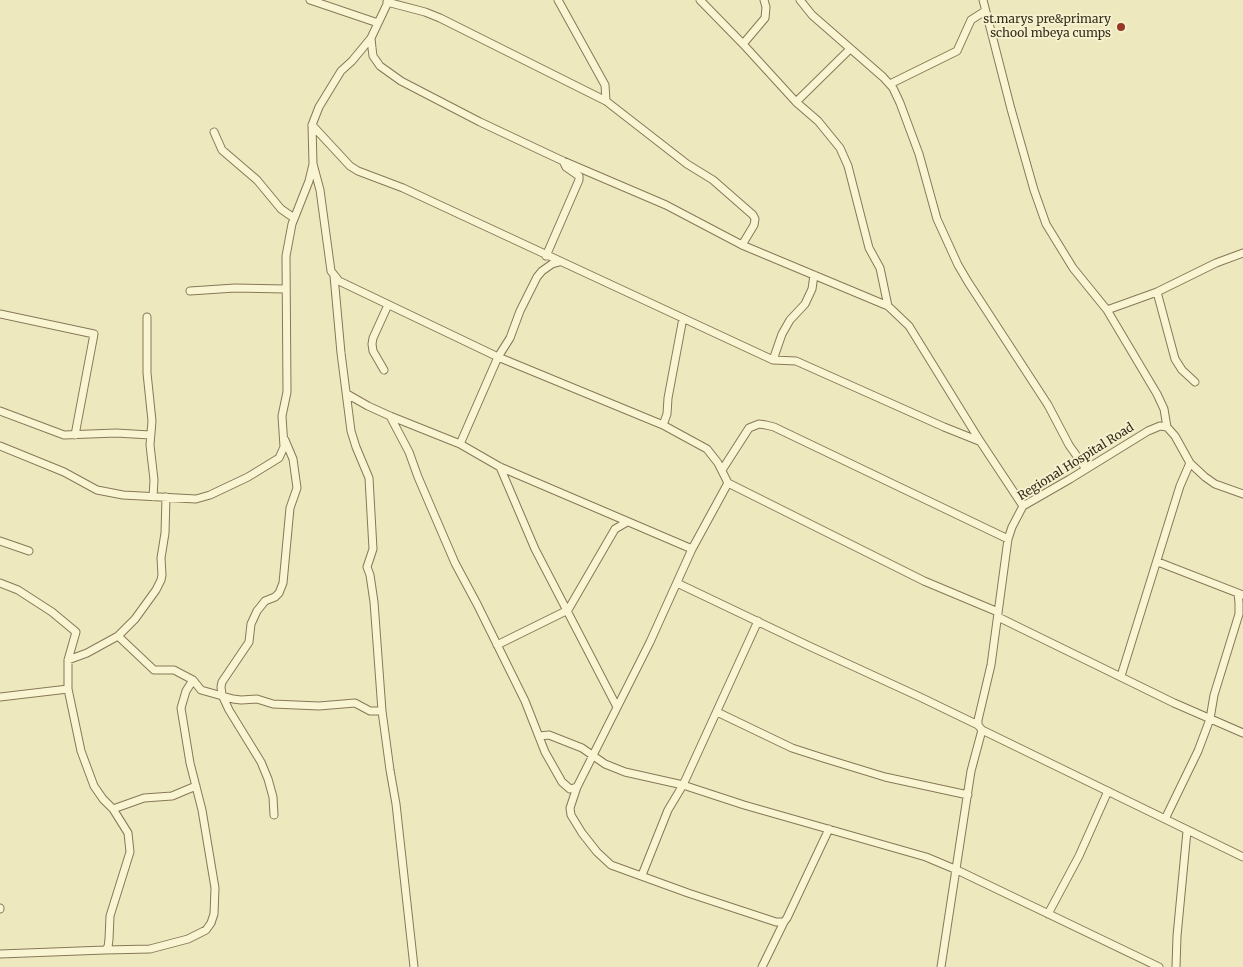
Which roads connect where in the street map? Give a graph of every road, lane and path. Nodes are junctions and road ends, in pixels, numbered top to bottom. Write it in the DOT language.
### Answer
graph roads {
  1 [pos="310,0"];
  2 [pos="558,0"];
  3 [pos="700,0"];
  4 [pos="764,0"];
  5 [pos="800,0"];
  6 [pos="983,0"];
  7 [pos="388,1"];
  8 [pos="985,11"];
  9 [pos="378,23"];
  10 [pos="371,38"];
  11 [pos="743,44"];
  12 [pos="850,49"];
  13 [pos="890,84"];
  14 [pos="606,101"];
  15 [pos="796,102"];
  16 [pos="312,125"];
  17 [pos="214,132"];
  18 [pos="563,161"];
  19 [pos="312,164"];
  20 [pos="294,218"];
  21 [pos="742,245"];
  22 [pos="1243,253"];
  23 [pos="546,256"];
  24 [pos="559,262"];
  25 [pos="814,275"];
  26 [pos="334,276"];
  27 [pos="286,289"];
  28 [pos="190,292"];
  29 [pos="1157,292"];
  30 [pos="388,305"];
  31 [pos="888,306"];
  32 [pos="1107,310"];
  33 [pos="0,314"];
  34 [pos="147,317"];
  35 [pos="682,318"];
  36 [pos="498,357"];
  37 [pos="773,360"];
  38 [pos="384,370"];
  39 [pos="1195,382"];
  40 [pos="347,394"];
  41 [pos="0,411"];
  42 [pos="390,416"];
  43 [pos="662,425"];
  44 [pos="1168,427"];
  45 [pos="75,435"];
  46 [pos="150,435"];
  47 [pos="285,440"];
  48 [pos="980,441"];
  49 [pos="460,444"];
  50 [pos="0,446"];
  51 [pos="1190,463"];
  52 [pos="500,467"];
  53 [pos="1086,469"];
  54 [pos="722,470"];
  55 [pos="728,483"];
  56 [pos="1243,494"];
  57 [pos="153,497"];
  58 [pos="166,497"];
  59 [pos="1022,506"];
  60 [pos="627,522"];
  61 [pos="1008,540"];
  62 [pos="0,541"];
  63 [pos="692,549"];
  64 [pos="29,551"];
  65 [pos="1158,562"];
  66 [pos="0,583"];
  67 [pos="677,583"];
  68 [pos="1240,594"];
  69 [pos="568,610"];
  70 [pos="998,614"];
  71 [pos="758,621"];
  72 [pos="118,636"];
  73 [pos="497,645"];
  74 [pos="68,660"];
  75 [pos="1121,676"];
  76 [pos="193,680"];
  77 [pos="68,689"];
  78 [pos="222,695"];
  79 [pos="0,697"];
  80 [pos="617,708"];
  81 [pos="382,711"];
  82 [pos="717,712"];
  83 [pos="1210,719"];
  84 [pos="980,728"];
  85 [pos="1243,733"];
  86 [pos="539,736"];
  87 [pos="593,756"];
  88 [pos="683,785"];
  89 [pos="196,786"];
  90 [pos="577,787"];
  91 [pos="1108,792"];
  92 [pos="968,795"];
  93 [pos="113,809"];
  94 [pos="274,814"];
  95 [pos="1165,819"];
  96 [pos="829,829"];
  97 [pos="1187,830"];
  98 [pos="1242,854"];
  99 [pos="957,870"];
  100 [pos="642,875"];
  101 [pos="1048,914"];
  102 [pos="784,922"];
  103 [pos="105,950"];
  104 [pos="0,954"];
  105 [pos="414,967"];
  106 [pos="762,967"];
  107 [pos="941,967"];
  108 [pos="1159,967"];
  109 [pos="1176,967"];
  1 -- 9 [label="street"];
  2 -- 14 [label="street"];
  3 -- 11 [label="street"];
  4 -- 11 [label="street"];
  5 -- 12 [label="street"];
  6 -- 8 [label="street"];
  7 -- 9 [label="street"];
  7 -- 14 [label="street"];
  8 -- 13 [label="street"];
  8 -- 32 [label="street"];
  9 -- 10 [label="street"];
  10 -- 16 [label="street"];
  10 -- 18 [label="street"];
  11 -- 15 [label="street"];
  12 -- 13 [label="street"];
  12 -- 15 [label="street"];
  13 -- 53 [label="street"];
  14 -- 21 [label="street"];
  15 -- 31 [label="street"];
  16 -- 19 [label="street"];
  16 -- 23 [label="street"];
  17 -- 20 [label="street"];
  18 -- 21 [label="street"];
  18 -- 23 [label="street"];
  19 -- 20 [label="street"];
  19 -- 26 [label="street"];
  20 -- 27 [label="street"];
  21 -- 25 [label="street"];
  22 -- 29 [label="street"];
  23 -- 24 [label="street"];
  24 -- 35 [label="street"];
  24 -- 36 [label="street"];
  25 -- 31 [label="street"];
  25 -- 37 [label="street"];
  26 -- 30 [label="street"];
  26 -- 40 [label="street"];
  27 -- 28 [label="street"];
  27 -- 47 [label="street"];
  29 -- 32 [label="street"];
  29 -- 39 [label="street"];
  30 -- 36 [label="street"];
  30 -- 38 [label="street"];
  31 -- 48 [label="street"];
  32 -- 44 [label="street"];
  33 -- 45 [label="street"];
  34 -- 46 [label="street"];
  35 -- 37 [label="street"];
  35 -- 43 [label="street"];
  36 -- 43 [label="street"];
  36 -- 49 [label="street"];
  37 -- 48 [label="street"];
  40 -- 42 [label="street"];
  40 -- 81 [label="street"];
  41 -- 45 [label="street"];
  42 -- 49 [label="street"];
  42 -- 73 [label="street"];
  43 -- 54 [label="street"];
  44 -- 51 [label="street"];
  44 -- 53 [label="street, Regional Hospital Road"];
  45 -- 46 [label="street"];
  46 -- 57 [label="street"];
  47 -- 58 [label="street"];
  47 -- 78 [label="street"];
  48 -- 59 [label="street"];
  49 -- 52 [label="street"];
  50 -- 57 [label="street"];
  51 -- 56 [label="street"];
  51 -- 65 [label="street"];
  52 -- 60 [label="street"];
  52 -- 69 [label="street"];
  53 -- 59 [label="street, Regional Hospital Road"];
  54 -- 55 [label="street"];
  54 -- 61 [label="street"];
  55 -- 63 [label="street"];
  55 -- 70 [label="street"];
  57 -- 58 [label="street"];
  58 -- 72 [label="street"];
  59 -- 61 [label="street, Regional Hospital Road"];
  60 -- 63 [label="street"];
  60 -- 69 [label="street"];
  61 -- 70 [label="street, Regional Hospital Road"];
  62 -- 64 [label="street"];
  63 -- 67 [label="street"];
  65 -- 68 [label="street"];
  65 -- 75 [label="street"];
  66 -- 74 [label="street"];
  67 -- 71 [label="street"];
  67 -- 80 [label="street"];
  68 -- 83 [label="street"];
  69 -- 73 [label="street"];
  69 -- 80 [label="street"];
  70 -- 75 [label="street"];
  70 -- 84 [label="street, Regional Hospital Road"];
  71 -- 82 [label="street"];
  71 -- 84 [label="street"];
  72 -- 74 [label="street"];
  72 -- 76 [label="street"];
  73 -- 86 [label="street"];
  74 -- 77 [label="street"];
  75 -- 83 [label="street"];
  76 -- 78 [label="street"];
  76 -- 89 [label="street"];
  77 -- 79 [label="street"];
  77 -- 93 [label="street"];
  78 -- 81 [label="street"];
  78 -- 94 [label="street"];
  80 -- 87 [label="street"];
  81 -- 105 [label="street"];
  82 -- 88 [label="street"];
  82 -- 92 [label="street"];
  83 -- 85 [label="street"];
  83 -- 95 [label="street"];
  84 -- 91 [label="street"];
  84 -- 92 [label="street, Regional Hospital Road"];
  86 -- 87 [label="street"];
  86 -- 90 [label="street"];
  87 -- 88 [label="street"];
  87 -- 90 [label="street"];
  88 -- 96 [label="street"];
  88 -- 100 [label="street"];
  89 -- 93 [label="street"];
  89 -- 103 [label="street"];
  90 -- 100 [label="street"];
  91 -- 95 [label="street"];
  91 -- 101 [label="street"];
  92 -- 99 [label="street, Regional Hospital Road"];
  93 -- 103 [label="street"];
  95 -- 97 [label="street"];
  96 -- 99 [label="street"];
  96 -- 102 [label="street"];
  97 -- 98 [label="street"];
  97 -- 109 [label="street"];
  99 -- 101 [label="street"];
  99 -- 107 [label="street, Regional Hospital Road"];
  100 -- 102 [label="street"];
  101 -- 108 [label="street"];
  102 -- 106 [label="street"];
  103 -- 104 [label="street"];
}
